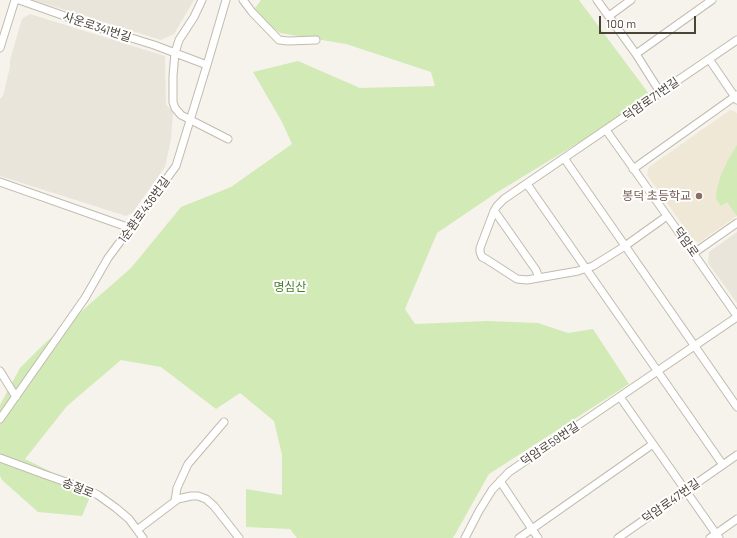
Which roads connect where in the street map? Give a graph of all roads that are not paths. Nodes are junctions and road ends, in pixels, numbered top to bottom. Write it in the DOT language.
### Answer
graph roads {
  1 [pos="15,0"];
  2 [pos="19,0"];
  3 [pos="202,0"];
  4 [pos="226,0"];
  5 [pos="242,0"];
  6 [pos="597,0"];
  7 [pos="631,0"];
  8 [pos="712,0"];
  9 [pos="608,16"];
  10 [pos="316,40"];
  11 [pos="737,40"];
  12 [pos="0,48"];
  13 [pos="175,53"];
  14 [pos="636,54"];
  15 [pos="709,59"];
  16 [pos="207,65"];
  17 [pos="660,92"];
  18 [pos="736,97"];
  19 [pos="190,120"];
  20 [pos="606,130"];
  21 [pos="228,139"];
  22 [pos="564,158"];
  23 [pos="633,169"];
  24 [pos="0,182"];
  25 [pos="526,184"];
  26 [pos="494,211"];
  27 [pos="667,216"];
  28 [pos="737,223"];
  29 [pos="130,228"];
  30 [pos="625,246"];
  31 [pos="694,253"];
  32 [pos="586,269"];
  33 [pos="539,278"];
  34 [pos="737,317"];
  35 [pos="694,346"];
  36 [pos="0,371"];
  37 [pos="658,371"];
  38 [pos="16,396"];
  39 [pos="620,397"];
  40 [pos="737,407"];
  41 [pos="0,419"];
  42 [pos="224,422"];
  43 [pos="653,444"];
  44 [pos="737,455"];
  45 [pos="0,458"];
  46 [pos="723,465"];
  47 [pos="500,481"];
  48 [pos="686,491"];
  49 [pos="175,501"];
  50 [pos="737,519"];
  51 [pos="532,529"];
  52 [pos="137,530"];
  53 [pos="715,537"];
  54 [pos="143,538"];
  55 [pos="239,538"];
  56 [pos="466,538"];
  57 [pos="519,538"];
  58 [pos="538,538"];
  59 [pos="618,538"];
  1 -- 12 [label="street"];
  2 -- 13 [label="street, 사운로341번길"];
  3 -- 13 [label="street"];
  4 -- 16 [label="street, 1순환로436번길"];
  5 -- 10 [label="street"];
  6 -- 9 [label="street"];
  7 -- 9 [label="street"];
  8 -- 14 [label="street"];
  9 -- 14 [label="street"];
  11 -- 15 [label="street, 덕암로71번길"];
  13 -- 16 [label="street"];
  13 -- 19 [label="street"];
  14 -- 17 [label="street"];
  15 -- 17 [label="street, 덕암로71번길"];
  15 -- 18 [label="street"];
  16 -- 19 [label="street, 1순환로436번길"];
  17 -- 20 [label="street, 덕암로71번길"];
  18 -- 23 [label="street"];
  19 -- 21 [label="street"];
  19 -- 29 [label="street, 1순환로436번길"];
  20 -- 22 [label="street, 덕암로71번길"];
  20 -- 23 [label="street, 덕암로"];
  22 -- 25 [label="street, 덕암로71번길"];
  22 -- 30 [label="street"];
  23 -- 27 [label="street, 덕암로"];
  24 -- 29 [label="street"];
  25 -- 26 [label="street, 덕암로71번길"];
  25 -- 32 [label="street"];
  26 -- 33 [label="street"];
  26 -- 33 [label="street, 덕암로71번길"];
  27 -- 30 [label="street, 덕암로71번길"];
  27 -- 31 [label="street, 덕암로"];
  28 -- 31 [label="street"];
  29 -- 38 [label="street, 1순환로436번길"];
  30 -- 32 [label="street, 덕암로71번길"];
  30 -- 35 [label="street"];
  31 -- 34 [label="street, 덕암로"];
  32 -- 33 [label="street, 덕암로71번길"];
  32 -- 37 [label="street"];
  34 -- 35 [label="street, 덕암로59번길"];
  35 -- 37 [label="street, 덕암로59번길"];
  35 -- 40 [label="street"];
  36 -- 38 [label="street"];
  37 -- 39 [label="street, 덕암로59번길"];
  37 -- 46 [label="street"];
  38 -- 41 [label="street, 1순환로436번길"];
  39 -- 43 [label="street"];
  39 -- 47 [label="street, 덕암로59번길"];
  42 -- 49 [label="street"];
  43 -- 48 [label="street"];
  43 -- 51 [label="street"];
  44 -- 46 [label="street, 덕암로47번길"];
  45 -- 52 [label="street, 송절로"];
  46 -- 48 [label="street, 덕암로47번길"];
  47 -- 51 [label="street"];
  47 -- 56 [label="street, 덕암로59번길"];
  48 -- 53 [label="street"];
  48 -- 59 [label="street, 덕암로47번길"];
  49 -- 52 [label="street"];
  49 -- 55 [label="street"];
  50 -- 53 [label="street"];
  51 -- 57 [label="street"];
  51 -- 58 [label="street"];
  52 -- 54 [label="street, 송절로"];
}
